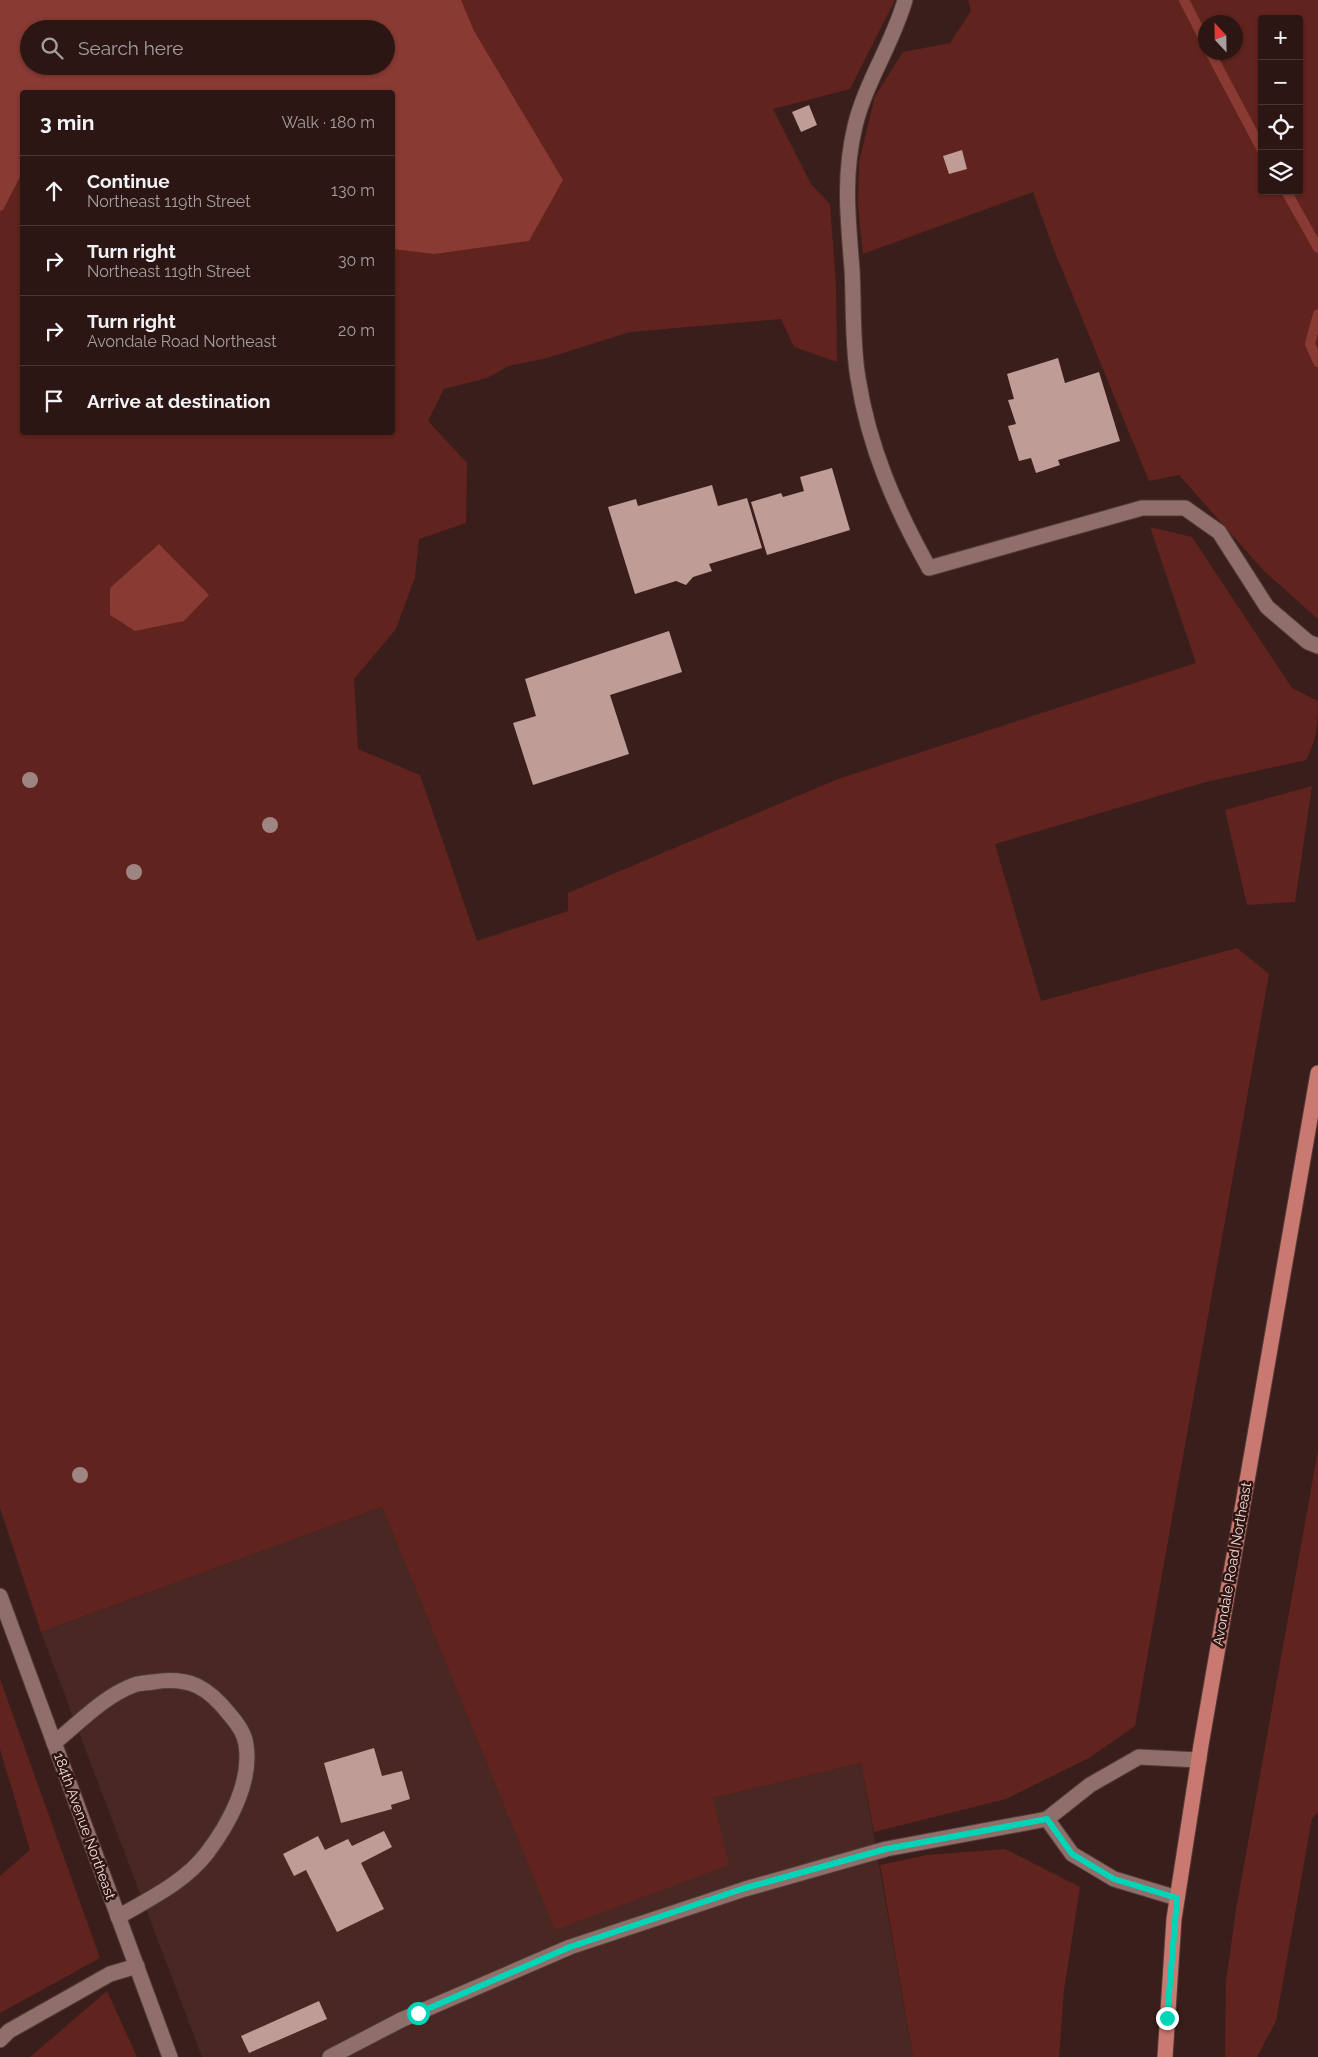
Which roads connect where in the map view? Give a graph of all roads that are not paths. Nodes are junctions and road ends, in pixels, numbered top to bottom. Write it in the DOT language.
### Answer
graph roads {
  1 [pos="905,0"];
  2 [pos="1318,646"];
  3 [pos="1318,1073"];
  4 [pos="0,1596"];
  5 [pos="54,1743"];
  6 [pos="1199,1760"];
  7 [pos="1047,1819"];
  8 [pos="1177,1898"];
  9 [pos="118,1917"];
  10 [pos="137,1966"];
  11 [pos="0,2040"];
  12 [pos="170,2057"];
  13 [pos="330,2057"];
  14 [pos="1165,2057"];
  1 -- 2 [label="street"];
  3 -- 6 [label="main road, Avondale Road Northeast"];
  4 -- 5 [label="street, 184th Avenue Northeast"];
  5 -- 9 [label="street, 184th Avenue Northeast"];
  5 -- 9 [label="street"];
  6 -- 7 [label="street"];
  6 -- 8 [label="main road, Avondale Road Northeast"];
  7 -- 8 [label="street"];
  7 -- 13 [label="street"];
  8 -- 14 [label="main road, Avondale Road Northeast"];
  9 -- 10 [label="street, 184th Avenue Northeast"];
  10 -- 11 [label="street"];
  10 -- 12 [label="street, 184th Avenue Northeast"];
}
